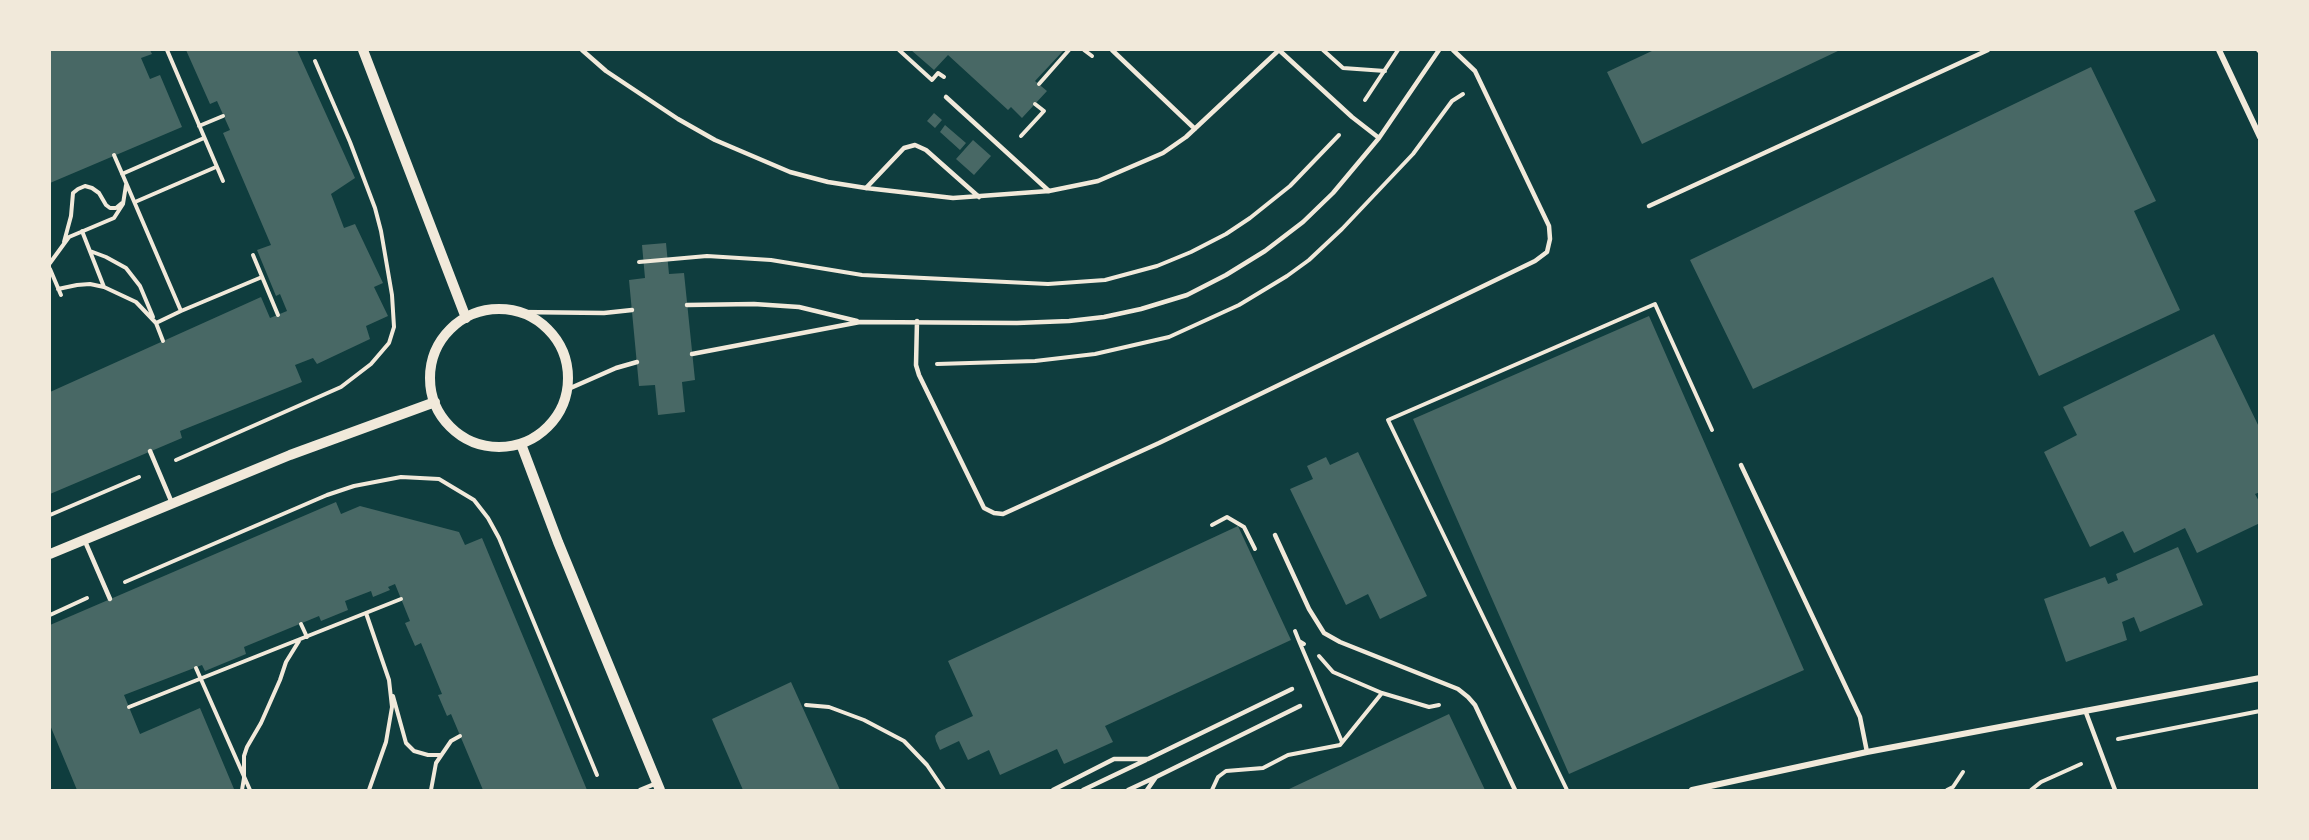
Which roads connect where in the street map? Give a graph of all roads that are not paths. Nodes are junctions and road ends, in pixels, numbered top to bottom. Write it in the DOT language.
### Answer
graph roads {
  1 [pos="363,50"];
  2 [pos="582,50"];
  3 [pos="1112,50"];
  4 [pos="1279,50"];
  5 [pos="1439,50"];
  6 [pos="1454,50"];
  7 [pos="1988,50"];
  8 [pos="2219,50"];
  9 [pos="946,97"];
  10 [pos="1195,129"];
  11 [pos="2259,137"];
  12 [pos="1380,138"];
  13 [pos="866,188"];
  14 [pos="1049,191"];
  15 [pos="979,197"];
  16 [pos="1649,206"];
  17 [pos="687,305"];
  18 [pos="632,310"];
  19 [pos="518,312"];
  20 [pos="466,318"];
  21 [pos="917,321"];
  22 [pos="860,322"];
  23 [pos="692,354"];
  24 [pos="637,362"];
  25 [pos="566,390"];
  26 [pos="435,402"];
  27 [pos="521,444"];
  28 [pos="150,451"];
  29 [pos="1741,465"];
  30 [pos="172,503"];
  31 [pos="1275,535"];
  32 [pos="84,539"];
  33 [pos="50,554"];
  34 [pos="110,599"];
  35 [pos="2259,678"];
  36 [pos="1292,689"];
  37 [pos="1300,706"];
  38 [pos="2085,710"];
  39 [pos="1867,752"];
  40 [pos="1148,759"];
  41 [pos="1156,777"];
  42 [pos="659,787"];
  43 [pos="640,790"];
  44 [pos="1053,790"];
  45 [pos="1083,790"];
  46 [pos="1128,790"];
  47 [pos="1147,790"];
  48 [pos="1515,790"];
  49 [pos="1692,790"];
  50 [pos="2115,790"];
  1 -- 20 [label="street"];
  2 -- 13 [label="lane"];
  3 -- 10 [label="lane"];
  4 -- 10 [label="lane"];
  4 -- 12 [label="lane"];
  5 -- 12 [label="lane"];
  6 -- 21 [label="lane"];
  7 -- 16 [label="lane"];
  8 -- 11 [label="street"];
  9 -- 14 [label="lane"];
  10 -- 14 [label="lane"];
  12 -- 21 [label="lane"];
  13 -- 15 [label="lane"];
  13 -- 15 [label="lane"];
  14 -- 15 [label="lane"];
  17 -- 22 [label="lane"];
  18 -- 19 [label="lane"];
  19 -- 20 [label="street"];
  19 -- 25 [label="street"];
  20 -- 26 [label="street"];
  21 -- 22 [label="lane"];
  22 -- 23 [label="lane"];
  24 -- 25 [label="lane"];
  25 -- 27 [label="street"];
  26 -- 27 [label="street"];
  26 -- 30 [label="street"];
  27 -- 42 [label="street"];
  28 -- 30 [label="lane"];
  29 -- 39 [label="lane"];
  30 -- 32 [label="street"];
  31 -- 48 [label="lane"];
  32 -- 33 [label="street"];
  32 -- 34 [label="lane"];
  35 -- 38 [label="street"];
  36 -- 40 [label="lane"];
  37 -- 41 [label="lane"];
  38 -- 39 [label="street"];
  38 -- 50 [label="lane"];
  39 -- 49 [label="street"];
  40 -- 44 [label="lane"];
  40 -- 45 [label="lane"];
  41 -- 46 [label="lane"];
  41 -- 47 [label="lane"];
  42 -- 43 [label="lane"];
}
